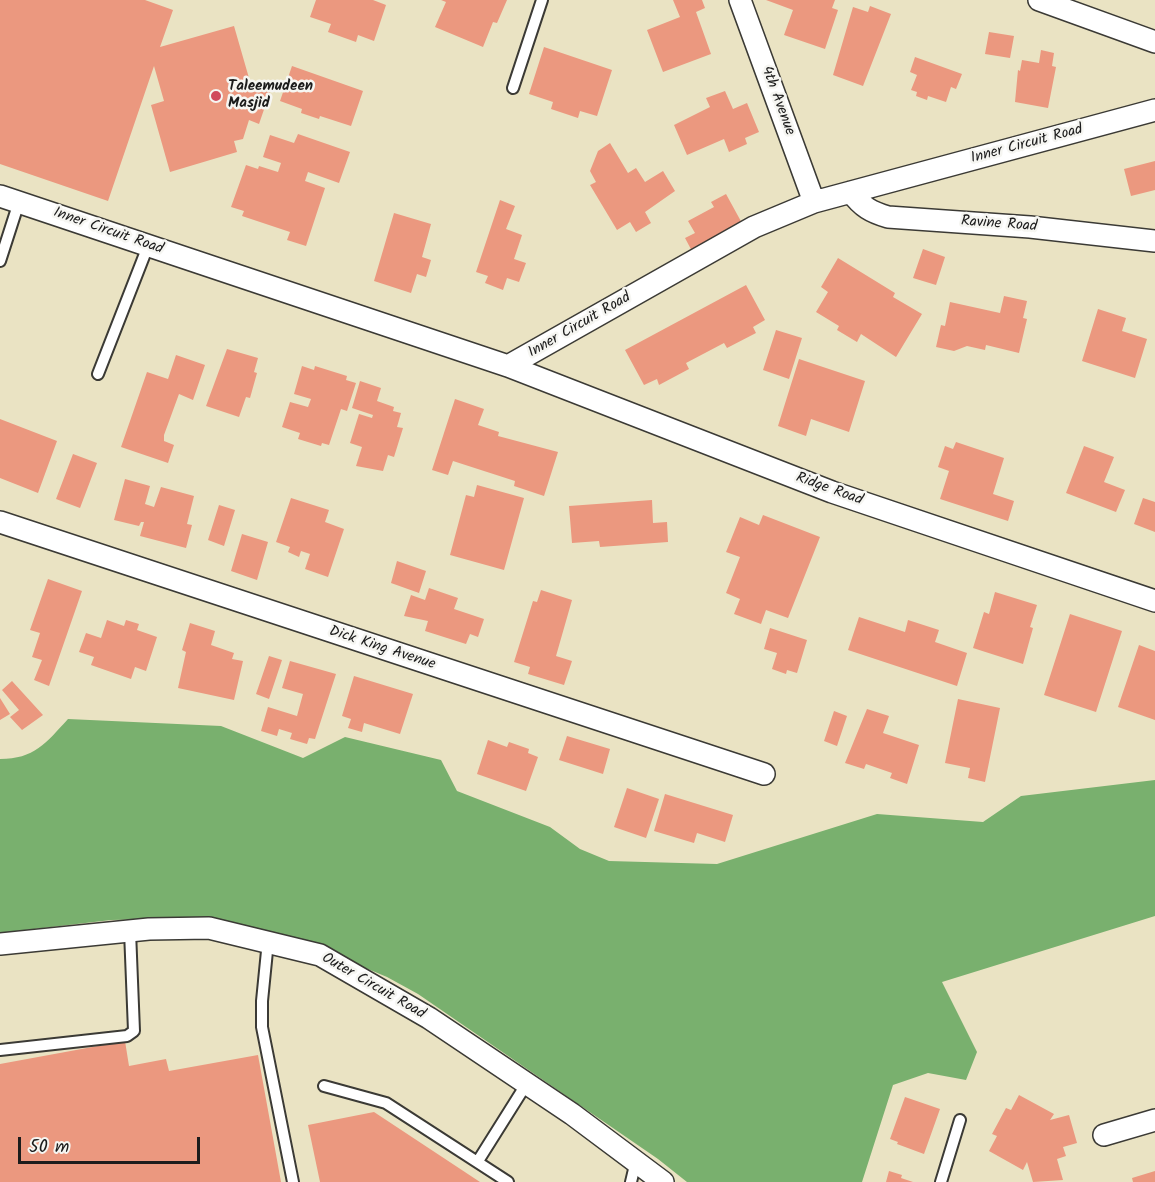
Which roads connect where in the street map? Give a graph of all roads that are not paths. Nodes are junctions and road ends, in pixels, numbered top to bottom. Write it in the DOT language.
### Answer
graph roads {
  1 [pos="542,0"];
  2 [pos="740,0"];
  3 [pos="1039,0"];
  4 [pos="1155,42"];
  5 [pos="513,88"];
  6 [pos="1155,110"];
  7 [pos="850,192"];
  8 [pos="10,199"];
  9 [pos="814,202"];
  10 [pos="1155,241"];
  11 [pos="148,246"];
  12 [pos="0,261"];
  13 [pos="508,366"];
  14 [pos="98,374"];
  15 [pos="0,522"];
  16 [pos="1155,601"];
  17 [pos="764,774"];
  18 [pos="130,931"];
  19 [pos="268,941"];
  20 [pos="0,944"];
  21 [pos="0,1050"];
  22 [pos="527,1083"];
  23 [pos="324,1086"];
  24 [pos="960,1120"];
  25 [pos="1155,1120"];
  26 [pos="1104,1135"];
  27 [pos="478,1161"];
  28 [pos="636,1161"];
  29 [pos="293,1182"];
  30 [pos="508,1182"];
  31 [pos="631,1182"];
  32 [pos="663,1182"];
  33 [pos="941,1182"];
  1 -- 5 [label="lane"];
  2 -- 9 [label="street, 4th Avenue"];
  3 -- 4 [label="street"];
  6 -- 7 [label="street, Inner Circuit Road"];
  7 -- 9 [label="street, Inner Circuit Road"];
  7 -- 10 [label="street, Ravine Road"];
  8 -- 11 [label="street, Inner Circuit Road"];
  8 -- 12 [label="lane"];
  9 -- 13 [label="street, Inner Circuit Road"];
  11 -- 13 [label="street, Inner Circuit Road"];
  11 -- 14 [label="lane"];
  13 -- 16 [label="street, Ridge Road"];
  15 -- 17 [label="street, Dick King Avenue"];
  18 -- 19 [label="street, Outer Circuit Road"];
  18 -- 20 [label="street, Outer Circuit Road"];
  18 -- 21 [label="lane"];
  19 -- 22 [label="street, Outer Circuit Road"];
  19 -- 29 [label="lane"];
  22 -- 27 [label="lane"];
  22 -- 28 [label="street, Outer Circuit Road"];
  23 -- 27 [label="lane"];
  24 -- 33 [label="lane"];
  25 -- 26 [label="street"];
  27 -- 30 [label="lane"];
  28 -- 31 [label="lane"];
  28 -- 32 [label="street, Outer Circuit Road"];
}
